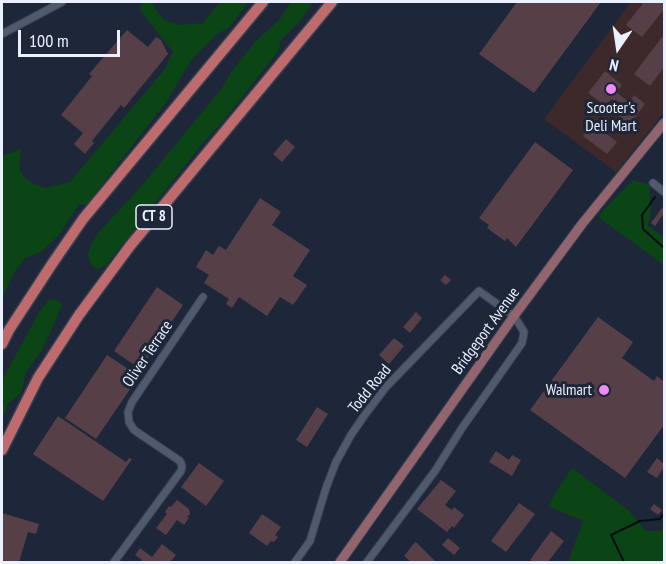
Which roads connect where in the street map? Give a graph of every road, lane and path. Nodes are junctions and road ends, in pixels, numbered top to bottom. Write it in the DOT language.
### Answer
graph roads {
  1 [pos="62,2"];
  2 [pos="263,2"];
  3 [pos="332,2"];
  4 [pos="2,34"];
  5 [pos="664,123"];
  6 [pos="653,183"];
  7 [pos="664,192"];
  8 [pos="202,297"];
  9 [pos="514,316"];
  10 [pos="2,344"];
  11 [pos="2,450"];
  12 [pos="114,562"];
  13 [pos="295,562"];
  14 [pos="340,562"];
  15 [pos="367,562"];
  1 -- 4 [label="street"];
  2 -- 10 [label="highway"];
  3 -- 11 [label="highway, CT 8"];
  5 -- 9 [label="main road, Bridgeport Avenue"];
  6 -- 7 [label="street"];
  8 -- 12 [label="street, Oliver Terrace"];
  9 -- 13 [label="street, Todd Road"];
  9 -- 14 [label="main road, Bridgeport Avenue"];
  9 -- 15 [label="street"];
}
